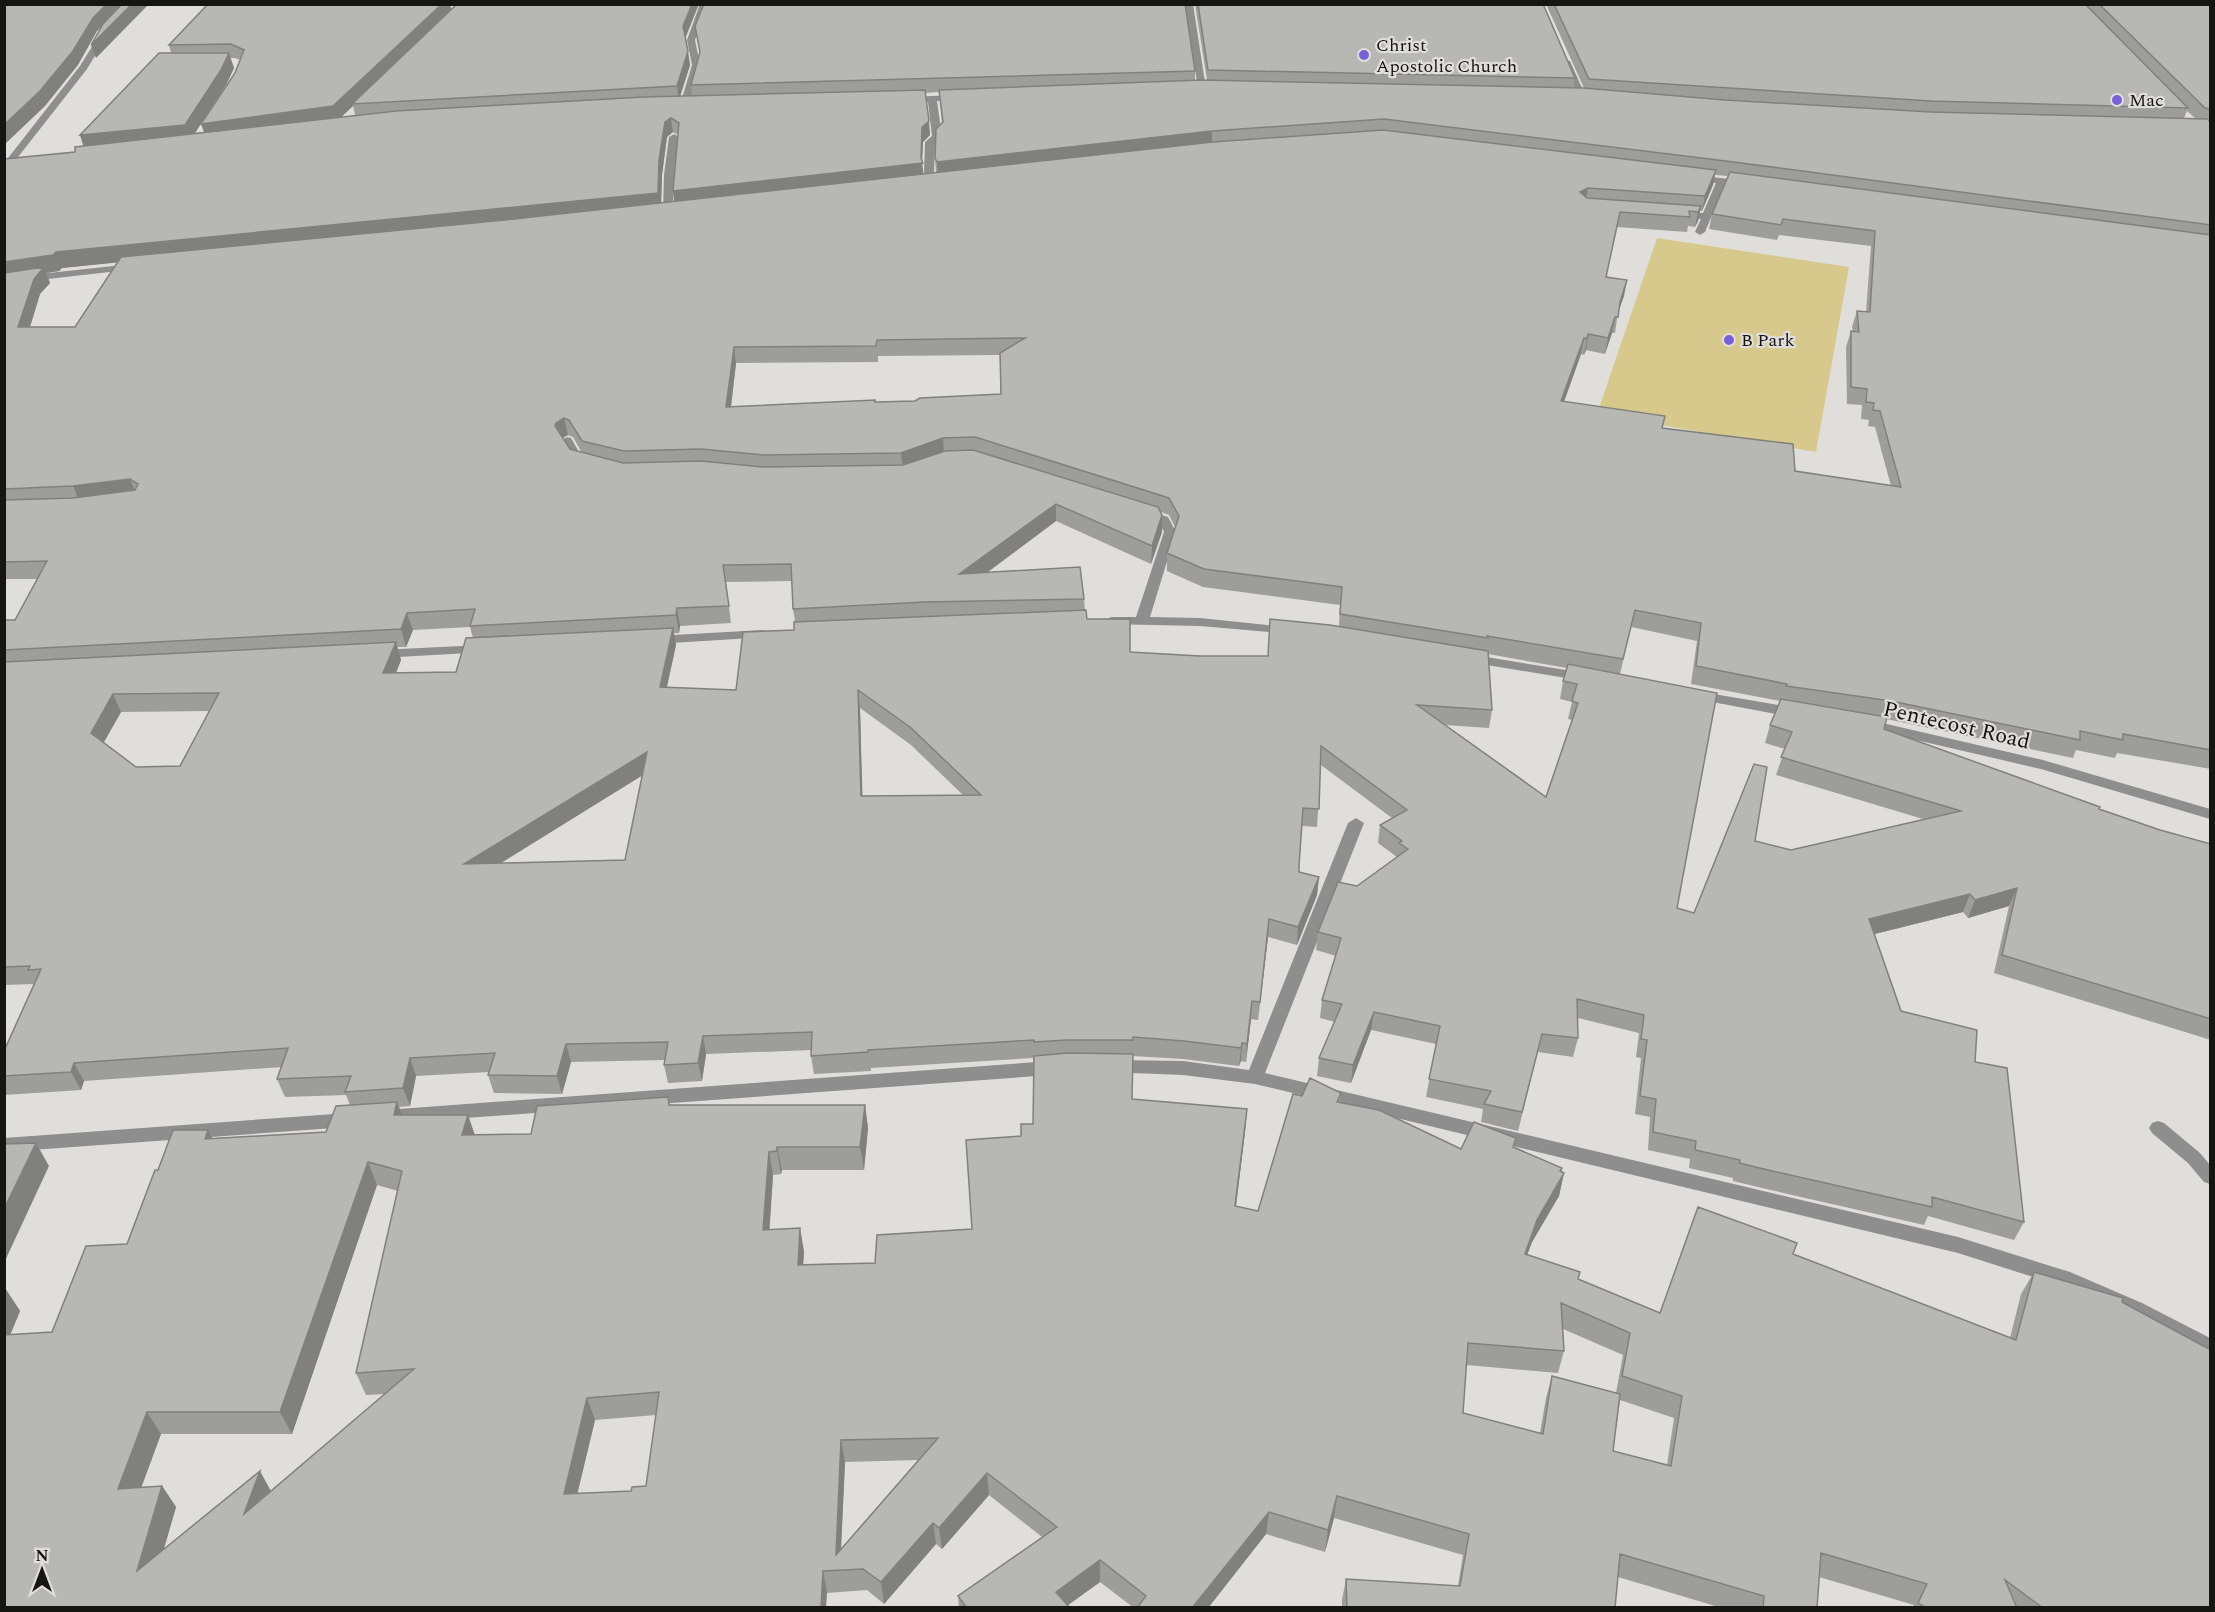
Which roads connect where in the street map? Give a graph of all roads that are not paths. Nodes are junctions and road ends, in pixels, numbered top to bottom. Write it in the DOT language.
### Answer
graph roads {
  1 [pos="704,4"];
  2 [pos="1189,4"];
  3 [pos="110,27"];
  4 [pos="1564,56"];
  5 [pos="1202,88"];
  6 [pos="1190,89"];
  7 [pos="1214,89"];
  8 [pos="1571,96"];
  9 [pos="1582,97"];
  10 [pos="968,98"];
  11 [pos="1594,98"];
  12 [pos="932,99"];
  13 [pos="897,100"];
  14 [pos="697,105"];
  15 [pos="674,137"];
  16 [pos="20,163"];
  17 [pos="6,164"];
  18 [pos="1686,176"];
  19 [pos="944,181"];
  20 [pos="1722,181"];
  21 [pos="932,182"];
  22 [pos="920,184"];
  23 [pos="1757,186"];
  24 [pos="680,211"];
  25 [pos="668,212"];
  26 [pos="656,213"];
  27 [pos="1674,215"];
  28 [pos="1707,216"];
  29 [pos="1700,232"];
  30 [pos="138,267"];
  31 [pos="4,284"];
  32 [pos="567,441"];
  33 [pos="598,467"];
  34 [pos="1131,509"];
  35 [pos="1101,621"];
  36 [pos="1142,621"];
  37 [pos="782,633"];
  38 [pos="1306,633"];
  39 [pos="638,641"];
  40 [pos="495,648"];
  41 [pos="363,655"];
  42 [pos="1460,657"];
  43 [pos="1602,680"];
  44 [pos="1685,693"];
  45 [pos="1811,715"];
  46 [pos="1845,721"];
  47 [pos="2211,814"];
  48 [pos="1356,823"];
  49 [pos="1068,1067"];
  50 [pos="1091,1067"];
  51 [pos="1255,1077"];
  52 [pos="387,1117"];
  53 [pos="363,1119"];
  54 [pos="2158,1128"];
  55 [pos="4,1145"];
  56 [pos="2211,1177"];
  57 [pos="2211,1347"];
  1 -- 14 [label="street"];
  2 -- 5 [label="street"];
  3 -- 17 [label="street"];
  4 -- 9 [label="street"];
  5 -- 6 [label="street"];
  5 -- 7 [label="street"];
  8 -- 9 [label="street"];
  9 -- 11 [label="street"];
  10 -- 12 [label="street"];
  12 -- 13 [label="street"];
  12 -- 21 [label="street"];
  15 -- 25 [label="street"];
  16 -- 17 [label="street"];
  18 -- 20 [label="street"];
  19 -- 21 [label="street"];
  20 -- 23 [label="street"];
  20 -- 28 [label="street"];
  21 -- 22 [label="street"];
  24 -- 25 [label="street"];
  25 -- 26 [label="street"];
  27 -- 28 [label="street"];
  28 -- 29 [label="street"];
  30 -- 31 [label="street"];
  32 -- 33 [label="street"];
  34 -- 36 [label="street"];
  35 -- 36 [label="street"];
  36 -- 38 [label="street"];
  37 -- 39 [label="street"];
  40 -- 41 [label="street"];
  42 -- 43 [label="street"];
  44 -- 45 [label="street"];
  46 -- 47 [label="street, Pentecost Road"];
  48 -- 51 [label="street"];
  49 -- 52 [label="street"];
  50 -- 51 [label="street"];
  51 -- 57 [label="street"];
  53 -- 55 [label="street"];
  54 -- 56 [label="street"];
}
